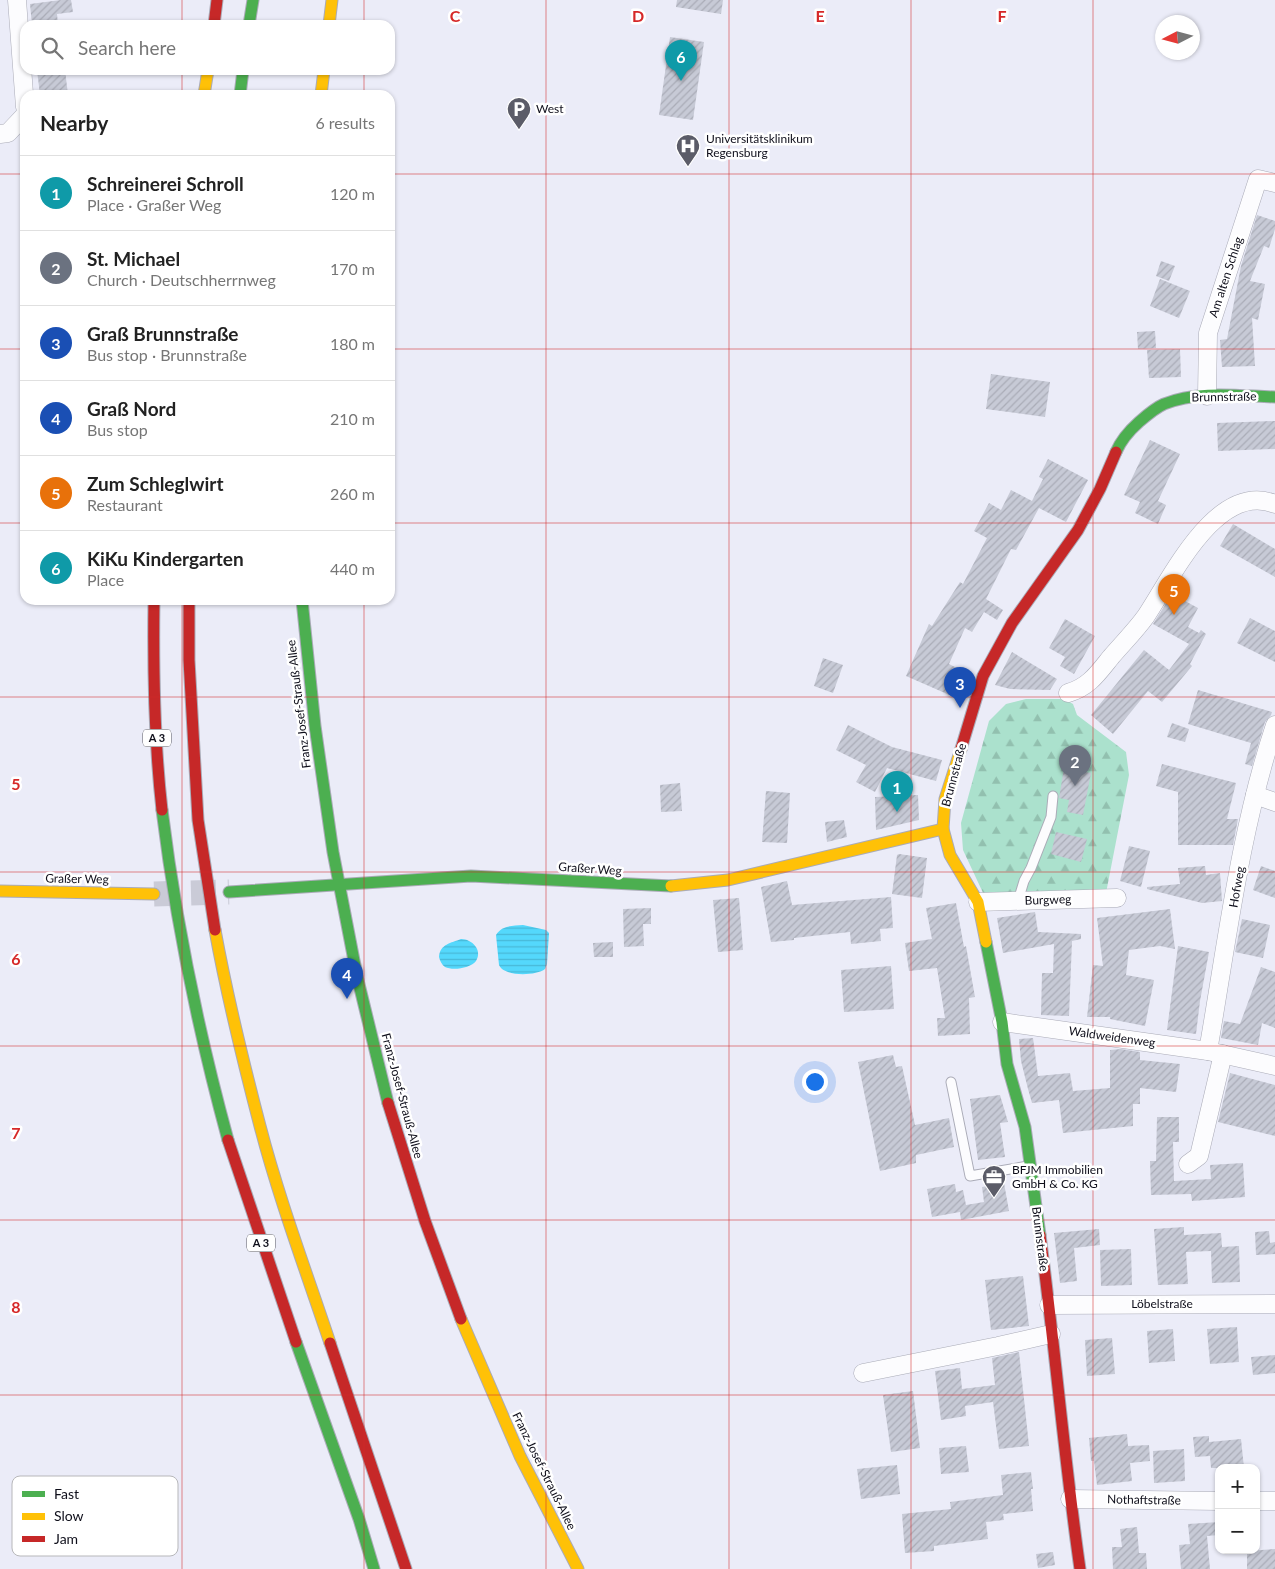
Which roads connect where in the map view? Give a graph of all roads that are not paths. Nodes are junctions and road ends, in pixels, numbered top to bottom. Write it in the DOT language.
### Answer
graph roads {
  1 [pos="17,0"];
  2 [pos="217,0"];
  3 [pos="253,0"];
  4 [pos="332,0"];
  5 [pos="215,20"];
  6 [pos="250,20"];
  7 [pos="330,20"];
  8 [pos="20,40"];
  9 [pos="23,75"];
  10 [pos="207,75"];
  11 [pos="242,75"];
  12 [pos="323,75"];
  13 [pos="24,90"];
  14 [pos="205,90"];
  15 [pos="241,90"];
  16 [pos="322,90"];
  17 [pos="20,120"];
  18 [pos="0,134"];
  19 [pos="1275,183"];
  20 [pos="1207,396"];
  21 [pos="1275,397"];
  22 [pos="1275,504"];
  23 [pos="154,605"];
  24 [pos="189,605"];
  25 [pos="302,605"];
  26 [pos="1068,693"];
  27 [pos="1275,725"];
  28 [pos="1255,795"];
  29 [pos="1053,796"];
  30 [pos="1275,802"];
  31 [pos="943,829"];
  32 [pos="339,884"];
  33 [pos="0,891"];
  34 [pos="229,892"];
  35 [pos="154,894"];
  36 [pos="1117,898"];
  37 [pos="1018,901"];
  38 [pos="978,902"];
  39 [pos="1002,1022"];
  40 [pos="1215,1052"];
  41 [pos="1275,1066"];
  42 [pos="951,1082"];
  43 [pos="1188,1164"];
  44 [pos="1031,1166"];
  45 [pos="1275,1304"];
  46 [pos="1049,1305"];
  47 [pos="1052,1334"];
  48 [pos="863,1373"];
  49 [pos="1070,1499"];
  50 [pos="1215,1501"];
  51 [pos="1260,1501"];
  52 [pos="1275,1502"];
  53 [pos="374,1569"];
  54 [pos="406,1569"];
  55 [pos="578,1569"];
  56 [pos="1080,1569"];
  1 -- 8 [label="street"];
  2 -- 5 [label="main road"];
  3 -- 6 [label="main road"];
  4 -- 7 [label="main road"];
  9 -- 13 [label="street"];
  10 -- 14 [label="main road"];
  11 -- 15 [label="main road"];
  12 -- 16 [label="main road"];
  17 -- 18 [label="street"];
  19 -- 20 [label="street, Am alten Schlag"];
  20 -- 21 [label="main road, Brunnstraße"];
  20 -- 31 [label="main road, Brunnstraße"];
  22 -- 26 [label="street"];
  23 -- 53 [label="main road, A 3"];
  24 -- 54 [label="main road, A 3"];
  25 -- 32 [label="main road, Franz-Josef-Strauß-Allee"];
  27 -- 28 [label="street, Hofweg"];
  28 -- 30 [label="street"];
  28 -- 40 [label="street, Hofweg"];
  29 -- 37 [label="lane"];
  31 -- 32 [label="main road, Graßer Weg"];
  31 -- 38 [label="main road, Brunnstraße"];
  32 -- 34 [label="main road, Graßer Weg"];
  32 -- 55 [label="main road, Franz-Josef-Strauß-Allee"];
  33 -- 35 [label="main road, Graßer Weg"];
  36 -- 37 [label="street, Burgweg"];
  37 -- 38 [label="street, Burgweg"];
  38 -- 39 [label="main road, Brunnstraße"];
  39 -- 40 [label="street, Waldweidenweg"];
  39 -- 44 [label="main road, Brunnstraße"];
  40 -- 41 [label="street, Waldweidenweg"];
  40 -- 43 [label="street"];
  42 -- 44 [label="lane"];
  44 -- 46 [label="main road, Brunnstraße"];
  45 -- 46 [label="street, Löbelstraße"];
  46 -- 47 [label="main road, Brunnstraße"];
  47 -- 48 [label="street"];
  47 -- 49 [label="main road, Brunnstraße"];
  49 -- 50 [label="street, Nothaftstraße"];
  49 -- 56 [label="main road, Brunnstraße"];
  51 -- 52 [label="street"];
}
